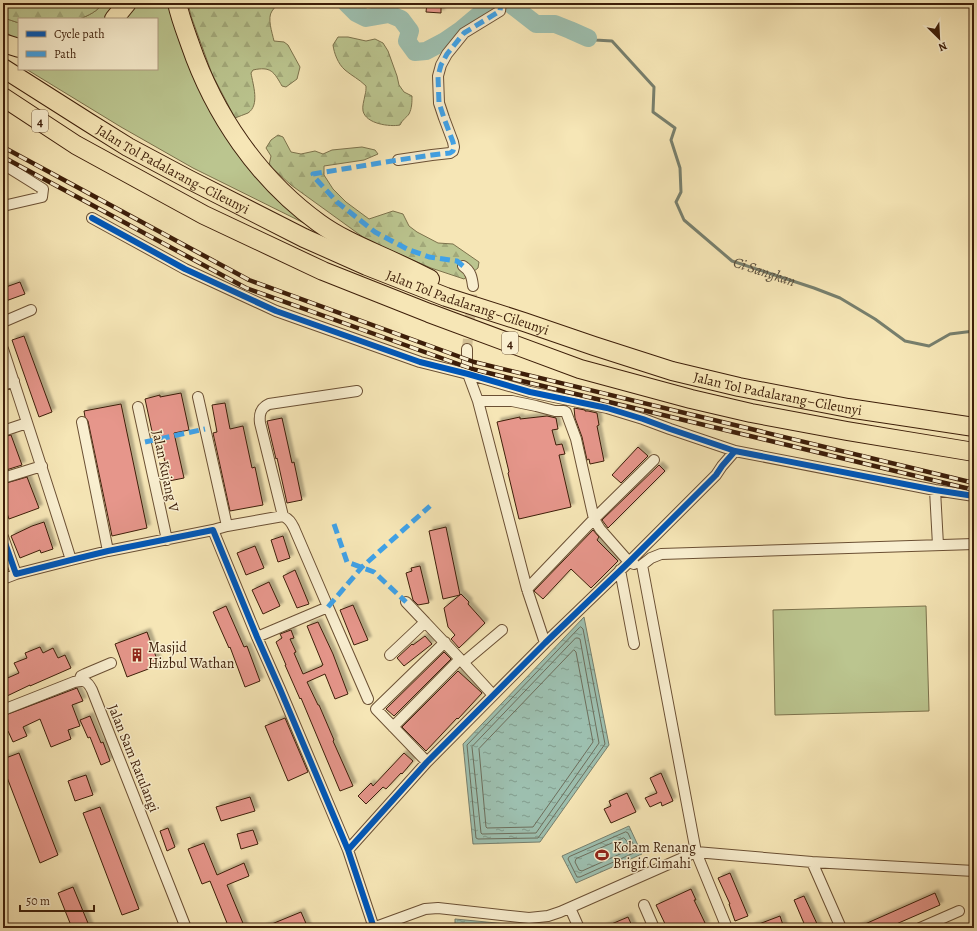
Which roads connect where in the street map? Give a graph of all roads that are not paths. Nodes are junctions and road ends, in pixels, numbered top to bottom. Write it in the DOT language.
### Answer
graph roads {
  1 [pos="127,3"];
  2 [pos="177,3"];
  3 [pos="501,6"];
  4 [pos="115,18"];
  5 [pos="3,43"];
  6 [pos="18,48"];
  7 [pos="3,68"];
  8 [pos="3,96"];
  9 [pos="3,109"];
  10 [pos="76,145"];
  11 [pos="398,160"];
  12 [pos="3,164"];
  13 [pos="3,206"];
  14 [pos="92,218"];
  15 [pos="463,266"];
  16 [pos="473,286"];
  17 [pos="31,310"];
  18 [pos="3,322"];
  19 [pos="524,322"];
  20 [pos="3,349"];
  21 [pos="467,349"];
  22 [pos="468,374"];
  23 [pos="14,381"];
  24 [pos="3,385"];
  25 [pos="358,391"];
  26 [pos="198,397"];
  27 [pos="478,401"];
  28 [pos="138,407"];
  29 [pos="82,422"];
  30 [pos="27,423"];
  31 [pos="974,428"];
  32 [pos="3,431"];
  33 [pos="735,451"];
  34 [pos="974,452"];
  35 [pos="654,460"];
  36 [pos="42,466"];
  37 [pos="3,478"];
  38 [pos="935,490"];
  39 [pos="974,496"];
  40 [pos="283,516"];
  41 [pos="594,519"];
  42 [pos="227,526"];
  43 [pos="213,530"];
  44 [pos="3,537"];
  45 [pos="167,540"];
  46 [pos="974,544"];
  47 [pos="938,545"];
  48 [pos="108,551"];
  49 [pos="71,560"];
  50 [pos="629,562"];
  51 [pos="642,565"];
  52 [pos="620,570"];
  53 [pos="16,574"];
  54 [pos="3,579"];
  55 [pos="527,589"];
  56 [pos="406,602"];
  57 [pos="328,607"];
  58 [pos="425,622"];
  59 [pos="502,630"];
  60 [pos="257,637"];
  61 [pos="444,642"];
  62 [pos="545,643"];
  63 [pos="634,644"];
  64 [pos="390,655"];
  65 [pos="462,660"];
  66 [pos="111,662"];
  67 [pos="79,681"];
  68 [pos="493,695"];
  69 [pos="368,699"];
  70 [pos="3,710"];
  71 [pos="393,727"];
  72 [pos="426,762"];
  73 [pos="348,850"];
  74 [pos="696,852"];
  75 [pos="812,862"];
  76 [pos="974,871"];
  77 [pos="644,904"];
  78 [pos="570,908"];
  79 [pos="959,911"];
  80 [pos="186,928"];
  81 [pos="374,928"];
  82 [pos="579,928"];
  83 [pos="654,928"];
  84 [pos="727,928"];
  85 [pos="841,928"];
  86 [pos="920,928"];
  1 -- 4 [label="highway"];
  2 -- 19 [label="highway"];
  3 -- 11 [label="street"];
  5 -- 6 [label="highway"];
  7 -- 19 [label="highway, Jalan Tol Padalarang–Cileunyi / 4"];
  8 -- 10 [label="highway, Jalan Tol Padalarang–Cileunyi / 4"];
  9 -- 10 [label="highway"];
  10 -- 34 [label="highway, Jalan Tol Padalarang–Cileunyi / 4"];
  12 -- 13 [label="street"];
  14 -- 22 [label="street"];
  15 -- 16 [label="street"];
  17 -- 18 [label="street"];
  19 -- 31 [label="highway, Jalan Tol Padalarang–Cileunyi / 4"];
  20 -- 23 [label="street"];
  21 -- 22 [label="street"];
  22 -- 27 [label="street"];
  22 -- 33 [label="street"];
  23 -- 24 [label="street"];
  23 -- 30 [label="street"];
  25 -- 40 [label="street"];
  26 -- 42 [label="street"];
  27 -- 41 [label="street"];
  27 -- 55 [label="street"];
  28 -- 45 [label="street, Jalan Kujang V"];
  29 -- 48 [label="street"];
  30 -- 32 [label="street"];
  30 -- 36 [label="street"];
  33 -- 38 [label="street"];
  33 -- 50 [label="street"];
  35 -- 41 [label="street"];
  36 -- 37 [label="street"];
  36 -- 49 [label="street"];
  38 -- 39 [label="street"];
  38 -- 47 [label="street"];
  40 -- 42 [label="street"];
  40 -- 57 [label="street"];
  41 -- 50 [label="street"];
  41 -- 55 [label="street"];
  42 -- 43 [label="street"];
  43 -- 45 [label="street"];
  43 -- 60 [label="street"];
  44 -- 53 [label="street"];
  45 -- 48 [label="street"];
  46 -- 47 [label="street"];
  47 -- 51 [label="street"];
  48 -- 49 [label="street"];
  49 -- 53 [label="street"];
  50 -- 51 [label="street"];
  50 -- 52 [label="street"];
  51 -- 74 [label="street"];
  52 -- 62 [label="street"];
  52 -- 63 [label="street"];
  53 -- 54 [label="street"];
  55 -- 62 [label="street"];
  56 -- 58 [label="street"];
  57 -- 60 [label="street"];
  57 -- 69 [label="street"];
  58 -- 61 [label="street"];
  58 -- 64 [label="street"];
  59 -- 65 [label="street"];
  60 -- 73 [label="street"];
  61 -- 65 [label="street"];
  61 -- 71 [label="street"];
  62 -- 68 [label="street"];
  65 -- 68 [label="street"];
  65 -- 71 [label="street"];
  66 -- 67 [label="street"];
  67 -- 70 [label="street"];
  67 -- 80 [label="street, Jalan Sam Ratulangi"];
  68 -- 72 [label="street"];
  71 -- 72 [label="street"];
  72 -- 73 [label="street"];
  73 -- 81 [label="street"];
  74 -- 75 [label="street"];
  74 -- 78 [label="street"];
  74 -- 84 [label="street"];
  75 -- 76 [label="street"];
  75 -- 85 [label="street"];
  77 -- 83 [label="street"];
  78 -- 81 [label="street"];
  78 -- 82 [label="street"];
  79 -- 86 [label="street"];
}
